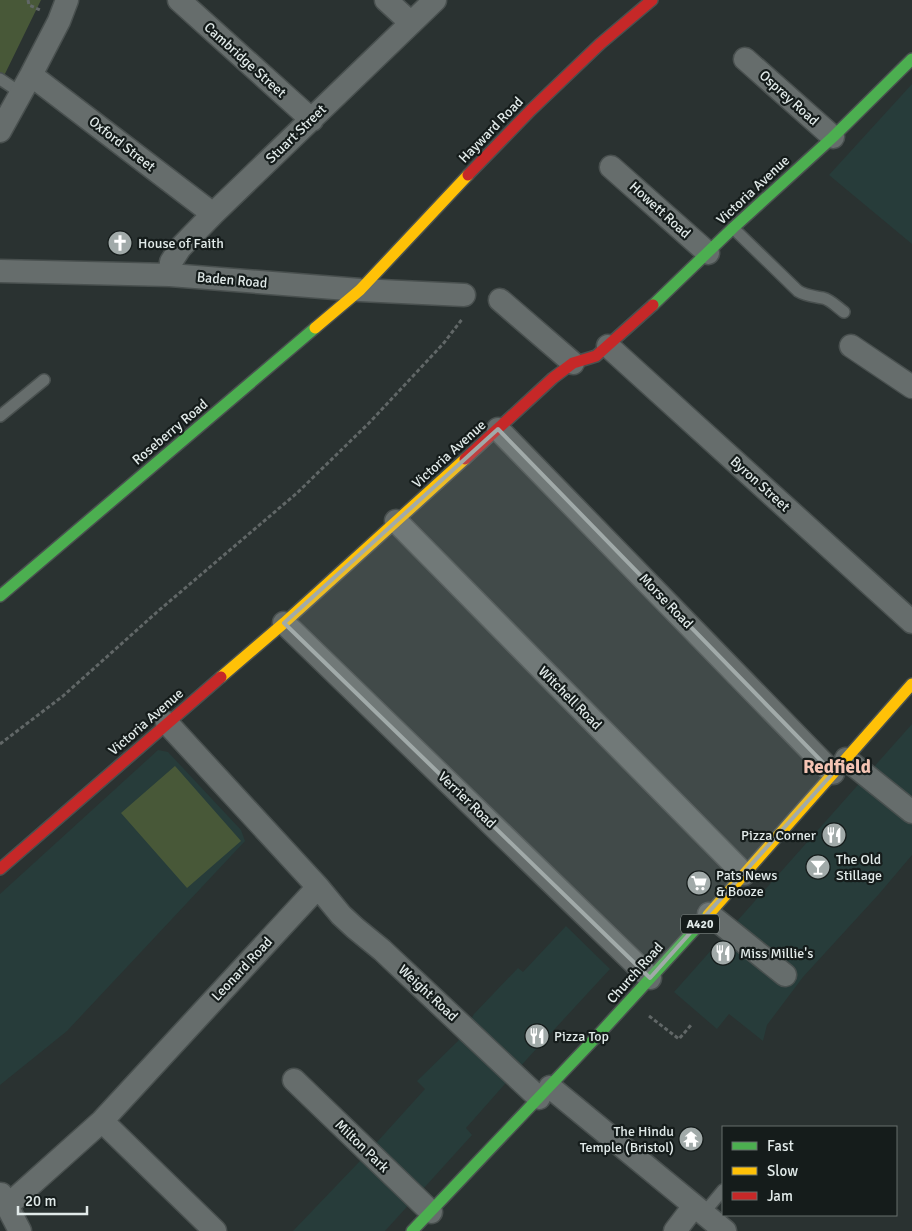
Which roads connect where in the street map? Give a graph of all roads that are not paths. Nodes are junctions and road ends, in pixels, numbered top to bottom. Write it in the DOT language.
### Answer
graph roads {
  1 [pos="67,0"];
  2 [pos="178,0"];
  3 [pos="386,0"];
  4 [pos="435,0"];
  5 [pos="652,0"];
  6 [pos="411,23"];
  7 [pos="912,58"];
  8 [pos="745,59"];
  9 [pos="0,80"];
  10 [pos="26,84"];
  11 [pos="312,120"];
  12 [pos="0,130"];
  13 [pos="833,137"];
  14 [pos="611,166"];
  15 [pos="213,214"];
  16 [pos="733,228"];
  17 [pos="708,254"];
  18 [pos="0,271"];
  19 [pos="170,275"];
  20 [pos="360,290"];
  21 [pos="500,300"];
  22 [pos="465,306"];
  23 [pos="844,312"];
  24 [pos="608,346"];
  25 [pos="851,346"];
  26 [pos="573,363"];
  27 [pos="44,380"];
  28 [pos="912,387"];
  29 [pos="0,416"];
  30 [pos="498,429"];
  31 [pos="396,521"];
  32 [pos="0,596"];
  33 [pos="912,622"];
  34 [pos="284,623"];
  35 [pos="912,684"];
  36 [pos="167,723"];
  37 [pos="840,766"];
  38 [pos="912,812"];
  39 [pos="0,870"];
  40 [pos="744,874"];
  41 [pos="318,887"];
  42 [pos="709,914"];
  43 [pos="785,975"];
  44 [pos="650,978"];
  45 [pos="294,1080"];
  46 [pos="545,1092"];
  47 [pos="102,1122"];
  48 [pos="722,1191"];
  49 [pos="3,1200"];
  50 [pos="699,1210"];
  51 [pos="430,1212"];
  52 [pos="20,1231"];
  53 [pos="215,1231"];
  54 [pos="412,1231"];
  55 [pos="675,1231"];
  56 [pos="725,1231"];
  1 -- 10 [label="street"];
  2 -- 11 [label="street, Cambridge Street"];
  3 -- 6 [label="street"];
  4 -- 6 [label="street, Stuart Street"];
  5 -- 20 [label="street, Hayward Road"];
  6 -- 11 [label="street, Stuart Street"];
  7 -- 13 [label="street, Victoria Avenue"];
  8 -- 13 [label="street, Osprey Road"];
  9 -- 10 [label="lane"];
  10 -- 12 [label="street"];
  10 -- 15 [label="street, Oxford Street"];
  11 -- 15 [label="street, Stuart Street"];
  13 -- 16 [label="street, Victoria Avenue"];
  14 -- 17 [label="street, Howett Road"];
  15 -- 19 [label="street, Stuart Street"];
  16 -- 17 [label="street, Victoria Avenue"];
  16 -- 23 [label="lane"];
  17 -- 24 [label="street, Victoria Avenue"];
  18 -- 19 [label="street, Baden Road"];
  19 -- 20 [label="street, Baden Road"];
  20 -- 22 [label="street, Baden Road"];
  20 -- 32 [label="street, Roseberry Road"];
  21 -- 26 [label="street"];
  24 -- 26 [label="street, Victoria Avenue"];
  24 -- 33 [label="street, Byron Street"];
  25 -- 28 [label="street"];
  26 -- 30 [label="street, Victoria Avenue"];
  27 -- 29 [label="lane"];
  30 -- 31 [label="street, Victoria Avenue"];
  30 -- 37 [label="street, Morse Road"];
  31 -- 34 [label="street, Victoria Avenue"];
  31 -- 40 [label="street, Witchell Road"];
  34 -- 36 [label="street, Victoria Avenue"];
  34 -- 44 [label="street, Verrier Road"];
  35 -- 37 [label="street, Church Road / A420"];
  36 -- 39 [label="street, Victoria Avenue"];
  36 -- 41 [label="street"];
  37 -- 38 [label="street, Morse Road"];
  37 -- 40 [label="street, Church Road / A420"];
  40 -- 42 [label="street, Church Road / A420"];
  41 -- 46 [label="street, Weight Road"];
  41 -- 47 [label="street, Leonard Road"];
  42 -- 43 [label="street"];
  42 -- 44 [label="street, Church Road / A420"];
  44 -- 46 [label="street, Church Road / A420"];
  45 -- 51 [label="street, Milton Park"];
  46 -- 50 [label="street, Weight Road"];
  46 -- 51 [label="street, Church Road / A420"];
  47 -- 49 [label="street, Leonard Road"];
  47 -- 53 [label="street"];
  48 -- 50 [label="lane"];
  49 -- 52 [label="street"];
  50 -- 55 [label="street"];
  50 -- 56 [label="street, Weight Road"];
  51 -- 54 [label="street, Church Road / A420"];
}
